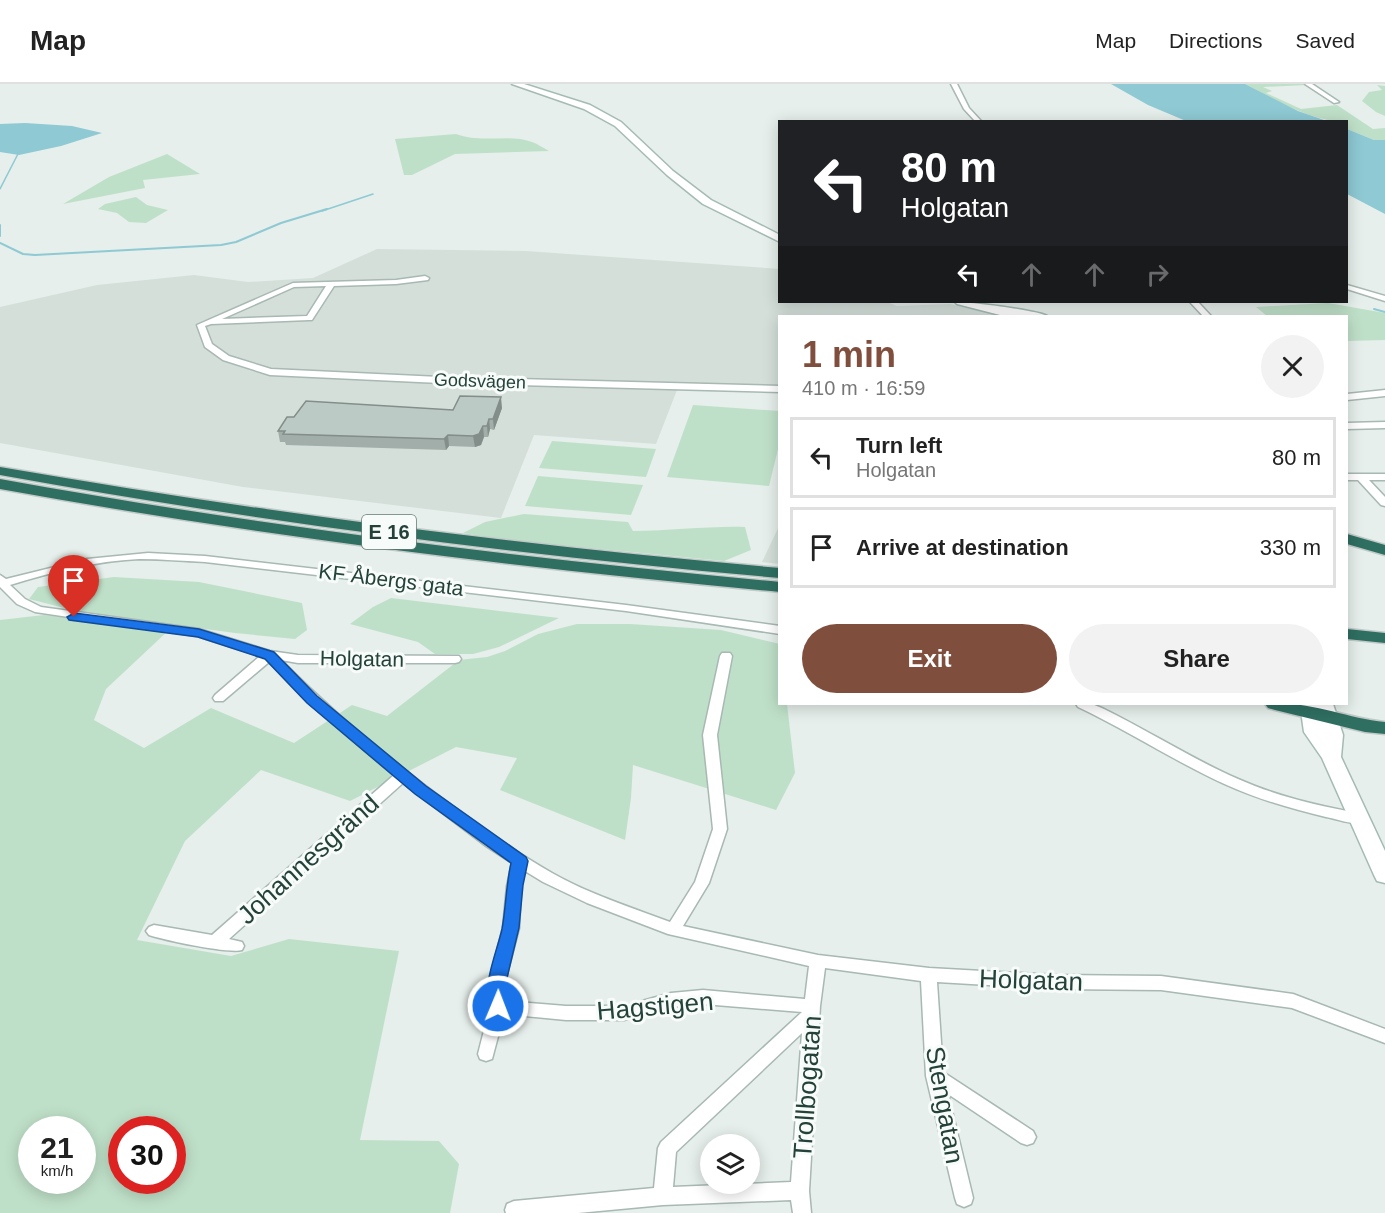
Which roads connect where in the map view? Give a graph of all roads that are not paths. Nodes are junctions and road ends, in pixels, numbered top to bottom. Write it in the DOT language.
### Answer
graph roads {
  1 [pos="516,84"];
  2 [pos="954,84"];
  3 [pos="1308,84"];
  4 [pos="1336,102"];
  5 [pos="978,120"];
  6 [pos="778,237"];
  7 [pos="425,278"];
  8 [pos="332,283"];
  9 [pos="1348,287"];
  10 [pos="1385,298"];
  11 [pos="965,303"];
  12 [pos="1195,303"];
  13 [pos="1032,315"];
  14 [pos="1206,315"];
  15 [pos="201,325"];
  16 [pos="778,389"];
  17 [pos="1384,395"];
  18 [pos="1348,397"];
  19 [pos="1385,425"];
  20 [pos="1348,426"];
  21 [pos="0,471"];
  22 [pos="1348,477"];
  23 [pos="1361,477"];
  24 [pos="1385,477"];
  25 [pos="0,484"];
  26 [pos="1385,503"];
  27 [pos="1348,527"];
  28 [pos="1385,537"];
  29 [pos="1348,539"];
  30 [pos="1385,549"];
  31 [pos="778,573"];
  32 [pos="692,579"];
  33 [pos="1,582"];
  34 [pos="778,587"];
  35 [pos="778,594"];
  36 [pos="1348,624"];
  37 [pos="1385,627"];
  38 [pos="778,630"];
  39 [pos="1348,634"];
  40 [pos="1385,638"];
  41 [pos="269,656"];
  42 [pos="726,656"];
  43 [pos="455,659"];
  44 [pos="219,698"];
  45 [pos="1084,705"];
  46 [pos="1284,705"];
  47 [pos="1318,709"];
  48 [pos="1385,728"];
  49 [pos="403,775"];
  50 [pos="1357,818"];
  51 [pos="520,861"];
  52 [pos="1385,875"];
  53 [pos="673,930"];
  54 [pos="154,931"];
  55 [pos="214,943"];
  56 [pos="236,946"];
  57 [pos="818,961"];
  58 [pos="928,975"];
  59 [pos="498,1006"];
  60 [pos="811,1010"];
  61 [pos="1385,1036"];
  62 [pos="486,1054"];
  63 [pos="935,1076"];
  64 [pos="1028,1137"];
  65 [pos="800,1191"];
  66 [pos="663,1196"];
  67 [pos="964,1198"];
  68 [pos="514,1210"];
  69 [pos="802,1213"];
  1 -- 6 [label="street"];
  2 -- 5 [label="street"];
  3 -- 4 [label="street"];
  7 -- 8 [label="street"];
  8 -- 15 [label="street"];
  8 -- 15 [label="street"];
  9 -- 10 [label="street"];
  11 -- 13 [label="street"];
  12 -- 14 [label="street"];
  15 -- 16 [label="street, Godsvägen"];
  17 -- 18 [label="street"];
  19 -- 20 [label="street"];
  21 -- 31 [label="highway, E 16"];
  22 -- 23 [label="street"];
  23 -- 24 [label="street"];
  23 -- 26 [label="street"];
  25 -- 32 [label="highway, E 16"];
  27 -- 28 [label="highway"];
  29 -- 30 [label="highway"];
  32 -- 34 [label="highway, E 16"];
  32 -- 35 [label="highway"];
  33 -- 38 [label="street, KF Åbergs gata"];
  33 -- 41 [label="street, Holgatan"];
  36 -- 37 [label="highway"];
  39 -- 40 [label="highway"];
  41 -- 43 [label="street, Holgatan"];
  41 -- 44 [label="street"];
  41 -- 49 [label="street, Holgatan"];
  42 -- 53 [label="street"];
  45 -- 50 [label="street"];
  46 -- 47 [label="highway"];
  47 -- 48 [label="highway"];
  47 -- 50 [label="street"];
  49 -- 51 [label="street, Holgatan"];
  49 -- 55 [label="street, Johannesgränd"];
  50 -- 52 [label="street"];
  51 -- 53 [label="street, Holgatan"];
  51 -- 59 [label="street"];
  53 -- 57 [label="street, Holgatan"];
  54 -- 55 [label="street"];
  55 -- 56 [label="street"];
  57 -- 58 [label="street, Holgatan"];
  57 -- 60 [label="street, Trollbogatan"];
  58 -- 61 [label="street, Holgatan"];
  58 -- 63 [label="street, Stengatan"];
  59 -- 60 [label="street, Hagstigen"];
  59 -- 62 [label="street"];
  60 -- 65 [label="street, Trollbogatan"];
  60 -- 66 [label="street"];
  63 -- 64 [label="street"];
  63 -- 67 [label="street, Stengatan"];
  65 -- 66 [label="street"];
  65 -- 69 [label="street, Trollbogatan"];
  66 -- 68 [label="street"];
}
